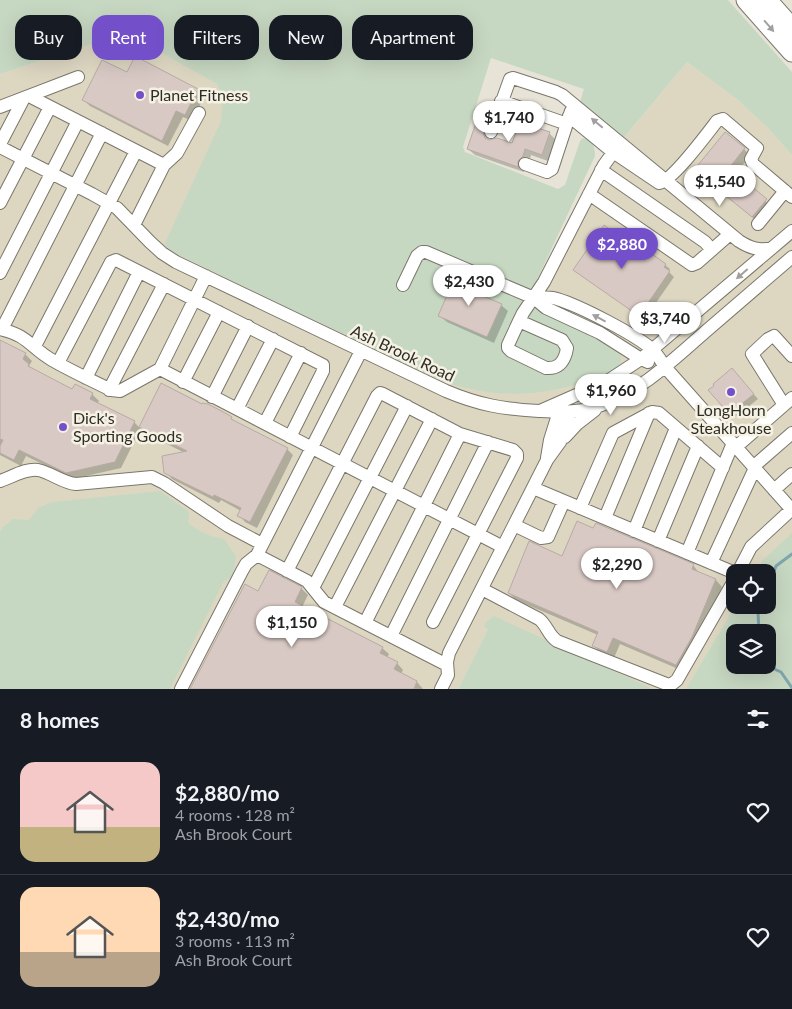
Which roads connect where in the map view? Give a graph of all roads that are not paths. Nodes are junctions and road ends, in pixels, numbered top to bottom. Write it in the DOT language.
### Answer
graph roads {
  1 [pos="746,0"];
  2 [pos="767,0"];
  3 [pos="792,28"];
  4 [pos="792,52"];
  5 [pos="78,77"];
  6 [pos="26,97"];
  7 [pos="501,101"];
  8 [pos="0,107"];
  9 [pos="50,107"];
  10 [pos="199,113"];
  11 [pos="570,115"];
  12 [pos="78,121"];
  13 [pos="491,132"];
  14 [pos="102,133"];
  15 [pos="0,145"];
  16 [pos="616,147"];
  17 [pos="136,151"];
  18 [pos="23,158"];
  19 [pos="525,164"];
  20 [pos="164,165"];
  21 [pos="602,170"];
  22 [pos="51,172"];
  23 [pos="666,180"];
  24 [pos="76,185"];
  25 [pos="589,194"];
  26 [pos="789,194"];
  27 [pos="0,203"];
  28 [pos="109,203"];
  29 [pos="758,224"];
  30 [pos="134,225"];
  31 [pos="792,231"];
  32 [pos="730,234"];
  33 [pos="772,248"];
  34 [pos="712,250"];
  35 [pos="792,257"];
  36 [pos="140,272"];
  37 [pos="0,273"];
  38 [pos="206,276"];
  39 [pos="164,284"];
  40 [pos="403,285"];
  41 [pos="534,298"];
  42 [pos="194,299"];
  43 [pos="219,312"];
  44 [pos="520,321"];
  45 [pos="248,326"];
  46 [pos="1,329"];
  47 [pos="273,339"];
  48 [pos="35,346"];
  49 [pos="653,350"];
  50 [pos="361,351"];
  51 [pos="301,353"];
  52 [pos="792,356"];
  53 [pos="641,360"];
  54 [pos="58,363"];
  55 [pos="665,367"];
  56 [pos="160,369"];
  57 [pos="86,378"];
  58 [pos="183,382"];
  59 [pos="110,390"];
  60 [pos="212,396"];
  61 [pos="563,400"];
  62 [pos="788,401"];
  63 [pos="609,402"];
  64 [pos="407,406"];
  65 [pos="237,409"];
  66 [pos="540,411"];
  67 [pos="565,412"];
  68 [pos="649,413"];
  69 [pos="432,419"];
  70 [pos="264,423"];
  71 [pos="676,428"];
  72 [pos="792,433"];
  73 [pos="460,434"];
  74 [pos="290,437"];
  75 [pos="488,442"];
  76 [pos="734,445"];
  77 [pos="557,446"];
  78 [pos="698,446"];
  79 [pos="312,448"];
  80 [pos="547,460"];
  81 [pos="342,463"];
  82 [pos="754,467"];
  83 [pos="722,468"];
  84 [pos="792,474"];
  85 [pos="370,478"];
  86 [pos="0,481"];
  87 [pos="533,488"];
  88 [pos="774,490"];
  89 [pos="395,491"];
  90 [pos="564,501"];
  91 [pos="424,506"];
  92 [pos="580,508"];
  93 [pos="792,510"];
  94 [pos="605,518"];
  95 [pos="449,519"];
  96 [pos="514,525"];
  97 [pos="634,530"];
  98 [pos="477,534"];
  99 [pos="658,541"];
  100 [pos="503,547"];
  101 [pos="260,549"];
  102 [pos="687,553"];
  103 [pos="712,563"];
  104 [pos="742,564"];
  105 [pos="726,569"];
  106 [pos="287,571"];
  107 [pos="313,588"];
  108 [pos="482,589"];
  109 [pos="726,595"];
  110 [pos="335,608"];
  111 [pos="433,622"];
  112 [pos="365,623"];
  113 [pos="391,636"];
  114 [pos="447,665"];
  115 [pos="181,689"];
  116 [pos="441,689"];
  1 -- 4 [label="highway, one-way"];
  2 -- 3 [label="highway"];
  5 -- 6 [label="street"];
  6 -- 8 [label="street"];
  6 -- 9 [label="street"];
  6 -- 15 [label="street"];
  7 -- 11 [label="street"];
  7 -- 11 [label="street"];
  7 -- 13 [label="street"];
  9 -- 12 [label="street"];
  9 -- 18 [label="street"];
  10 -- 20 [label="street"];
  11 -- 16 [label="street"];
  11 -- 19 [label="street"];
  12 -- 14 [label="street"];
  12 -- 22 [label="street"];
  14 -- 17 [label="street"];
  14 -- 24 [label="street"];
  15 -- 18 [label="street, Ash Brook Road"];
  16 -- 21 [label="street"];
  16 -- 23 [label="street"];
  17 -- 20 [label="street"];
  17 -- 28 [label="street"];
  18 -- 22 [label="street, Ash Brook Road"];
  18 -- 27 [label="street"];
  20 -- 30 [label="street"];
  21 -- 25 [label="street"];
  21 -- 34 [label="street"];
  22 -- 24 [label="street, Ash Brook Road"];
  22 -- 37 [label="street"];
  23 -- 26 [label="street"];
  23 -- 32 [label="street"];
  24 -- 28 [label="street, Ash Brook Road"];
  24 -- 46 [label="street"];
  25 -- 34 [label="street"];
  25 -- 41 [label="street"];
  26 -- 29 [label="street"];
  28 -- 30 [label="street, Ash Brook Road"];
  28 -- 48 [label="street"];
  30 -- 38 [label="street, Ash Brook Road"];
  31 -- 33 [label="street"];
  32 -- 33 [label="street"];
  32 -- 34 [label="street"];
  33 -- 49 [label="street, one-way"];
  35 -- 55 [label="street, Ash Brook Road"];
  36 -- 39 [label="street"];
  36 -- 54 [label="street"];
  36 -- 57 [label="street"];
  38 -- 42 [label="street"];
  38 -- 50 [label="street, Ash Brook Road"];
  39 -- 42 [label="street"];
  39 -- 59 [label="street"];
  40 -- 41 [label="street"];
  41 -- 44 [label="street"];
  49 -- 41 [label="street, one-way"];
  41 -- 53 [label="street"];
  42 -- 43 [label="street"];
  42 -- 56 [label="street"];
  43 -- 45 [label="street"];
  43 -- 58 [label="street"];
  44 -- 44 [label="street"];
  45 -- 47 [label="street"];
  45 -- 60 [label="street"];
  46 -- 48 [label="street"];
  47 -- 51 [label="street"];
  47 -- 65 [label="street"];
  48 -- 54 [label="street"];
  49 -- 53 [label="street"];
  49 -- 55 [label="street"];
  50 -- 66 [label="street, Ash Brook Road"];
  50 -- 79 [label="street"];
  51 -- 70 [label="street"];
  51 -- 74 [label="street"];
  52 -- 62 [label="street"];
  53 -- 55 [label="street"];
  53 -- 61 [label="street"];
  54 -- 57 [label="street"];
  55 -- 63 [label="street, Ash Brook Road"];
  55 -- 76 [label="street"];
  56 -- 58 [label="street"];
  56 -- 59 [label="street"];
  57 -- 59 [label="street"];
  58 -- 60 [label="street"];
  60 -- 65 [label="street"];
  61 -- 66 [label="street"];
  61 -- 67 [label="street"];
  62 -- 76 [label="street"];
  63 -- 67 [label="street, Ash Brook Road"];
  63 -- 77 [label="street"];
  64 -- 69 [label="street"];
  64 -- 81 [label="street"];
  64 -- 85 [label="street"];
  65 -- 70 [label="street"];
  66 -- 67 [label="street, Ash Brook Road"];
  67 -- 77 [label="street"];
  67 -- 80 [label="street"];
  68 -- 71 [label="street"];
  68 -- 92 [label="street"];
  68 -- 94 [label="street"];
  69 -- 73 [label="street"];
  69 -- 89 [label="street"];
  70 -- 74 [label="street"];
  71 -- 78 [label="street"];
  71 -- 97 [label="street"];
  72 -- 82 [label="street"];
  73 -- 75 [label="street"];
  73 -- 91 [label="street"];
  74 -- 79 [label="street"];
  75 -- 95 [label="street"];
  75 -- 98 [label="street"];
  76 -- 82 [label="street"];
  76 -- 83 [label="street"];
  77 -- 80 [label="street"];
  78 -- 83 [label="street"];
  78 -- 99 [label="street"];
  79 -- 81 [label="street"];
  79 -- 101 [label="street"];
  80 -- 87 [label="street"];
  81 -- 85 [label="street"];
  81 -- 106 [label="street"];
  82 -- 88 [label="street"];
  82 -- 103 [label="street"];
  83 -- 102 [label="street"];
  84 -- 88 [label="street"];
  85 -- 89 [label="street"];
  85 -- 107 [label="street"];
  86 -- 101 [label="street"];
  87 -- 90 [label="street"];
  87 -- 96 [label="street"];
  88 -- 93 [label="street"];
  89 -- 91 [label="street"];
  89 -- 110 [label="street"];
  90 -- 92 [label="street"];
  90 -- 96 [label="street"];
  91 -- 95 [label="street"];
  91 -- 112 [label="street"];
  92 -- 94 [label="street"];
  93 -- 104 [label="street"];
  94 -- 97 [label="street"];
  95 -- 98 [label="street"];
  95 -- 113 [label="street"];
  96 -- 100 [label="street"];
  97 -- 99 [label="street"];
  98 -- 100 [label="street"];
  98 -- 111 [label="street"];
  99 -- 102 [label="street"];
  100 -- 108 [label="street"];
  101 -- 106 [label="street"];
  101 -- 115 [label="street"];
  102 -- 103 [label="street"];
  103 -- 105 [label="street"];
  106 -- 107 [label="street"];
  107 -- 110 [label="street"];
  108 -- 109 [label="street"];
  108 -- 114 [label="street"];
  110 -- 112 [label="street"];
  112 -- 113 [label="street"];
  113 -- 114 [label="street"];
  114 -- 116 [label="street"];
}
